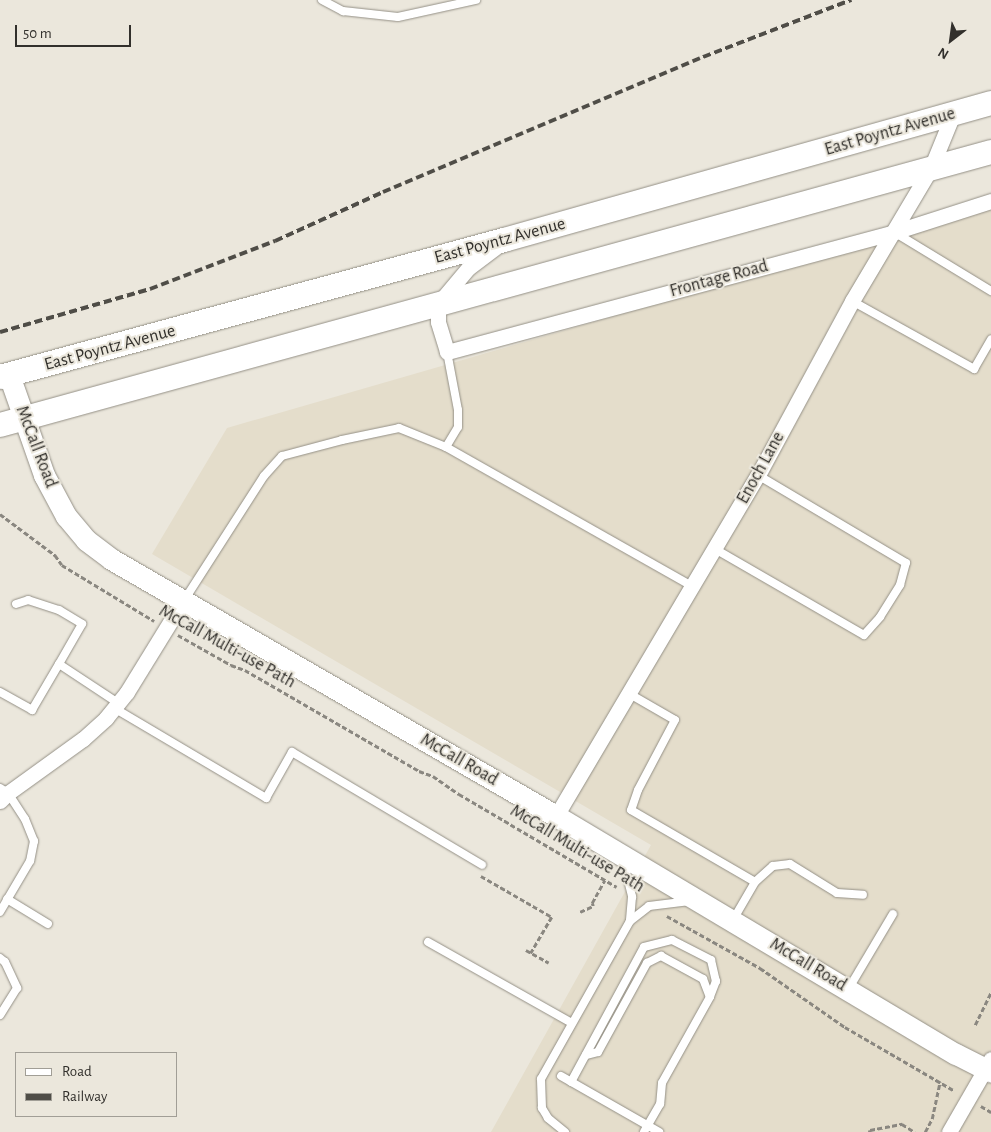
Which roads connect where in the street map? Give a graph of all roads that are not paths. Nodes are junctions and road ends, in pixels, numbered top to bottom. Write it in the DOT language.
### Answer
graph roads {
  1 [pos="322,0"];
  2 [pos="476,0"];
  3 [pos="991,104"];
  4 [pos="953,114"];
  5 [pos="991,152"];
  6 [pos="931,168"];
  7 [pos="991,201"];
  8 [pos="894,232"];
  9 [pos="504,240"];
  10 [pos="991,291"];
  11 [pos="852,301"];
  12 [pos="438,304"];
  13 [pos="991,339"];
  14 [pos="447,352"];
  15 [pos="4,376"];
  16 [pos="26,418"];
  17 [pos="0,425"];
  18 [pos="446,447"];
  19 [pos="758,475"];
  20 [pos="715,549"];
  21 [pos="692,586"];
  22 [pos="184,601"];
  23 [pos="16,604"];
  24 [pos="59,664"];
  25 [pos="0,692"];
  26 [pos="628,693"];
  27 [pos="116,706"];
  28 [pos="3,794"];
  29 [pos="556,816"];
  30 [pos="621,854"];
  31 [pos="482,865"];
  32 [pos="755,882"];
  33 [pos="863,895"];
  34 [pos="697,899"];
  35 [pos="7,900"];
  36 [pos="0,912"];
  37 [pos="893,914"];
  38 [pos="733,920"];
  39 [pos="630,921"];
  40 [pos="48,924"];
  41 [pos="428,942"];
  42 [pos="0,958"];
  43 [pos="848,989"];
  44 [pos="710,997"];
  45 [pos="0,1015"];
  46 [pos="572,1023"];
  47 [pos="586,1055"];
  48 [pos="989,1067"];
  49 [pos="561,1076"];
  50 [pos="571,1082"];
  51 [pos="646,1129"];
  52 [pos="564,1132"];
  53 [pos="659,1132"];
  54 [pos="949,1132"];
  1 -- 2 [label="lane"];
  3 -- 4 [label="highway, East Poyntz Avenue"];
  4 -- 6 [label="street, Enoch Lane"];
  4 -- 9 [label="highway, East Poyntz Avenue"];
  5 -- 6 [label="highway"];
  6 -- 8 [label="street, Enoch Lane"];
  6 -- 12 [label="highway"];
  7 -- 8 [label="street, Frontage Road"];
  8 -- 10 [label="lane"];
  8 -- 11 [label="street, Enoch Lane"];
  8 -- 14 [label="street, Frontage Road"];
  9 -- 12 [label="street"];
  9 -- 15 [label="highway, East Poyntz Avenue"];
  11 -- 13 [label="lane"];
  11 -- 19 [label="street, Enoch Lane"];
  12 -- 14 [label="street"];
  12 -- 16 [label="highway"];
  14 -- 18 [label="lane"];
  15 -- 16 [label="main road, McCall Road"];
  16 -- 17 [label="highway"];
  16 -- 22 [label="main road, McCall Road"];
  18 -- 21 [label="lane"];
  18 -- 22 [label="lane"];
  19 -- 20 [label="street, Enoch Lane"];
  19 -- 20 [label="lane"];
  20 -- 21 [label="street, Enoch Lane"];
  21 -- 26 [label="street, Enoch Lane"];
  22 -- 27 [label="street"];
  22 -- 29 [label="main road, McCall Road"];
  23 -- 24 [label="lane"];
  24 -- 25 [label="lane"];
  24 -- 27 [label="lane"];
  26 -- 29 [label="street, Enoch Lane"];
  26 -- 32 [label="lane"];
  27 -- 28 [label="street"];
  27 -- 31 [label="lane"];
  28 -- 35 [label="lane"];
  29 -- 30 [label="main road, McCall Road"];
  30 -- 34 [label="main road, McCall Road"];
  30 -- 39 [label="lane"];
  32 -- 33 [label="lane"];
  32 -- 38 [label="lane"];
  34 -- 38 [label="main road, McCall Road"];
  34 -- 39 [label="lane"];
  35 -- 36 [label="lane"];
  35 -- 40 [label="lane"];
  37 -- 43 [label="lane"];
  38 -- 43 [label="main road, McCall Road"];
  39 -- 46 [label="lane"];
  41 -- 46 [label="lane"];
  42 -- 45 [label="lane"];
  43 -- 48 [label="main road, McCall Road"];
  44 -- 47 [label="lane"];
  44 -- 47 [label="lane"];
  44 -- 51 [label="lane"];
  46 -- 52 [label="lane"];
  47 -- 50 [label="lane"];
  48 -- 54 [label="street"];
  49 -- 50 [label="lane"];
  50 -- 51 [label="lane"];
  51 -- 53 [label="lane"];
}
